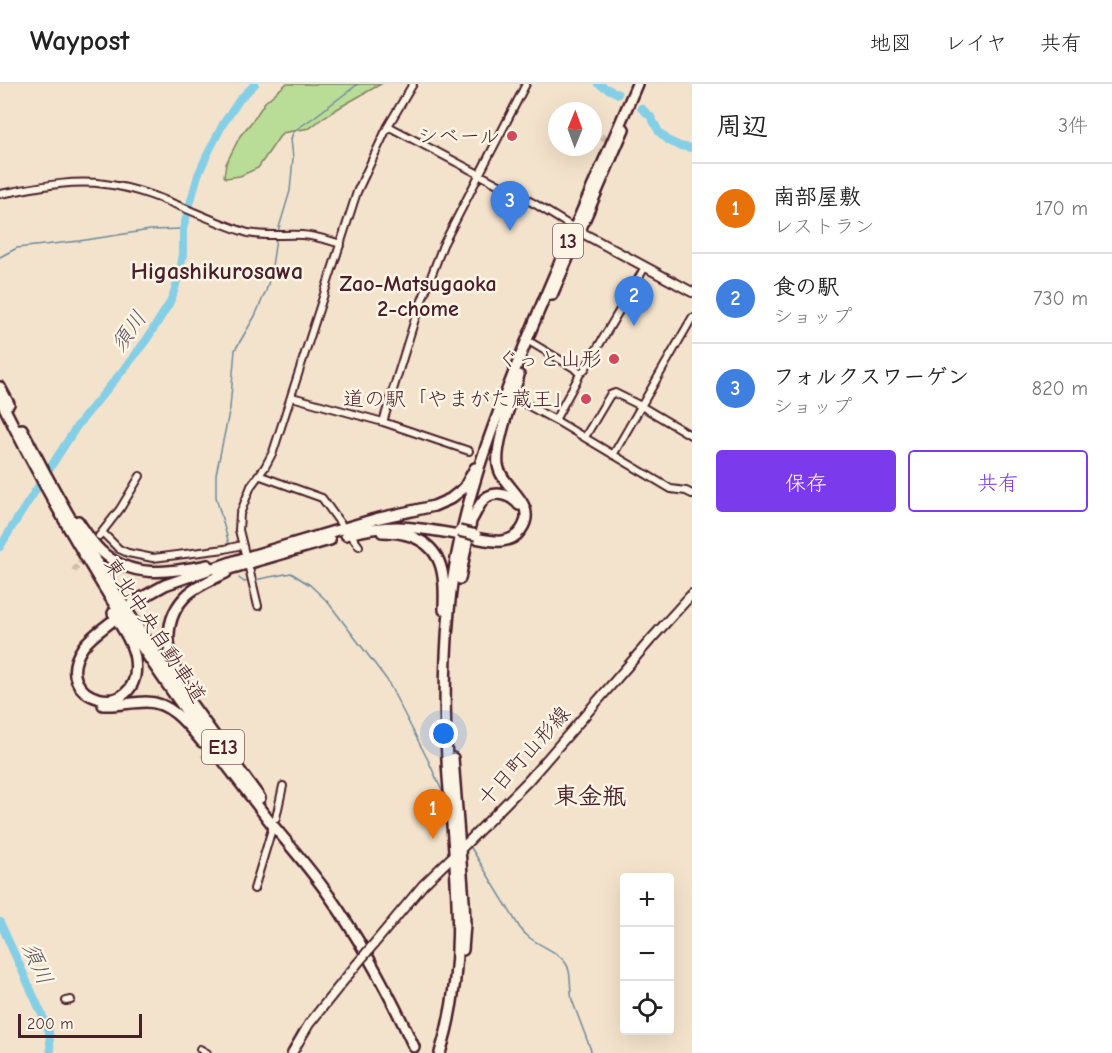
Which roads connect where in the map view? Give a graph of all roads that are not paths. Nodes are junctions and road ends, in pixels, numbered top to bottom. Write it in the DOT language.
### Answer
graph roads {
  1 [pos="413,84"];
  2 [pos="526,84"];
  3 [pos="637,84"];
  4 [pos="643,84"];
  5 [pos="388,126"];
  6 [pos="479,174"];
  7 [pos="0,194"];
  8 [pos="576,230"];
  9 [pos="341,244"];
  10 [pos="645,267"];
  11 [pos="692,292"];
  12 [pos="692,318"];
  13 [pos="532,343"];
  14 [pos="580,374"];
  15 [pos="519,375"];
  16 [pos="0,387"];
  17 [pos="292,397"];
  18 [pos="0,399"];
  19 [pos="503,399"];
  20 [pos="518,400"];
  21 [pos="641,406"];
  22 [pos="555,420"];
  23 [pos="383,422"];
  24 [pos="692,436"];
  25 [pos="585,437"];
  26 [pos="23,438"];
  27 [pos="469,451"];
  28 [pos="613,455"];
  29 [pos="258,475"];
  30 [pos="140,476"];
  31 [pos="692,494"];
  32 [pos="471,521"];
  33 [pos="349,531"];
  34 [pos="76,534"];
  35 [pos="475,537"];
  36 [pos="242,545"];
  37 [pos="359,546"];
  38 [pos="242,562"];
  39 [pos="692,594"];
  40 [pos="133,604"];
  41 [pos="258,606"];
  42 [pos="445,672"];
  43 [pos="283,786"];
  44 [pos="261,800"];
  45 [pos="273,824"];
  46 [pos="458,851"];
  47 [pos="305,864"];
  48 [pos="254,889"];
  49 [pos="414,1047"];
  50 [pos="200,1049"];
  51 [pos="207,1053"];
  52 [pos="292,1053"];
  53 [pos="440,1053"];
  54 [pos="446,1053"];
  1 -- 5 [label="street"];
  2 -- 6 [label="street"];
  3 -- 8 [label="highway, 13"];
  4 -- 8 [label="highway, 13"];
  5 -- 6 [label="street"];
  5 -- 9 [label="street"];
  6 -- 8 [label="street"];
  6 -- 23 [label="street"];
  7 -- 9 [label="street"];
  8 -- 10 [label="main road"];
  8 -- 13 [label="highway, 13"];
  8 -- 19 [label="highway, 13"];
  9 -- 17 [label="street"];
  10 -- 11 [label="main road"];
  10 -- 14 [label="street"];
  12 -- 21 [label="street"];
  13 -- 14 [label="street"];
  13 -- 15 [label="highway, 13"];
  14 -- 22 [label="street"];
  15 -- 32 [label="highway, 13"];
  15 -- 35 [label="highway"];
  16 -- 26 [label="highway, E13"];
  17 -- 23 [label="street"];
  17 -- 29 [label="street"];
  18 -- 26 [label="highway, E13"];
  19 -- 33 [label="highway"];
  19 -- 42 [label="highway, 13"];
  20 -- 22 [label="street"];
  21 -- 24 [label="street"];
  21 -- 25 [label="street"];
  21 -- 28 [label="street"];
  22 -- 25 [label="street"];
  23 -- 27 [label="street"];
  25 -- 28 [label="street"];
  26 -- 34 [label="highway, E13"];
  26 -- 34 [label="highway, E13"];
  28 -- 31 [label="street"];
  29 -- 33 [label="street"];
  29 -- 36 [label="street"];
  30 -- 36 [label="street"];
  32 -- 35 [label="highway"];
  32 -- 46 [label="highway, 13"];
  33 -- 35 [label="highway, bridge"];
  33 -- 37 [label="street"];
  33 -- 38 [label="highway"];
  33 -- 42 [label="highway"];
  34 -- 38 [label="highway"];
  34 -- 44 [label="highway, 東北中央自動車道 / E13"];
  34 -- 45 [label="highway, 東北中央自動車道 / E13"];
  34 -- 45 [label="highway"];
  36 -- 38 [label="street"];
  38 -- 40 [label="highway"];
  38 -- 41 [label="street"];
  38 -- 44 [label="highway"];
  39 -- 46 [label="main road, 十日町山形線"];
  42 -- 46 [label="highway, 13"];
  43 -- 45 [label="street"];
  44 -- 47 [label="highway, 東北中央自動車道 / E13"];
  45 -- 47 [label="highway, 東北中央自動車道 / E13"];
  45 -- 48 [label="street"];
  46 -- 52 [label="main road, 十日町山形線, bridge"];
  46 -- 53 [label="highway, 13"];
  46 -- 54 [label="highway, 13"];
  47 -- 49 [label="highway, 東北中央自動車道 / E13"];
  50 -- 51 [label="street"];
}
